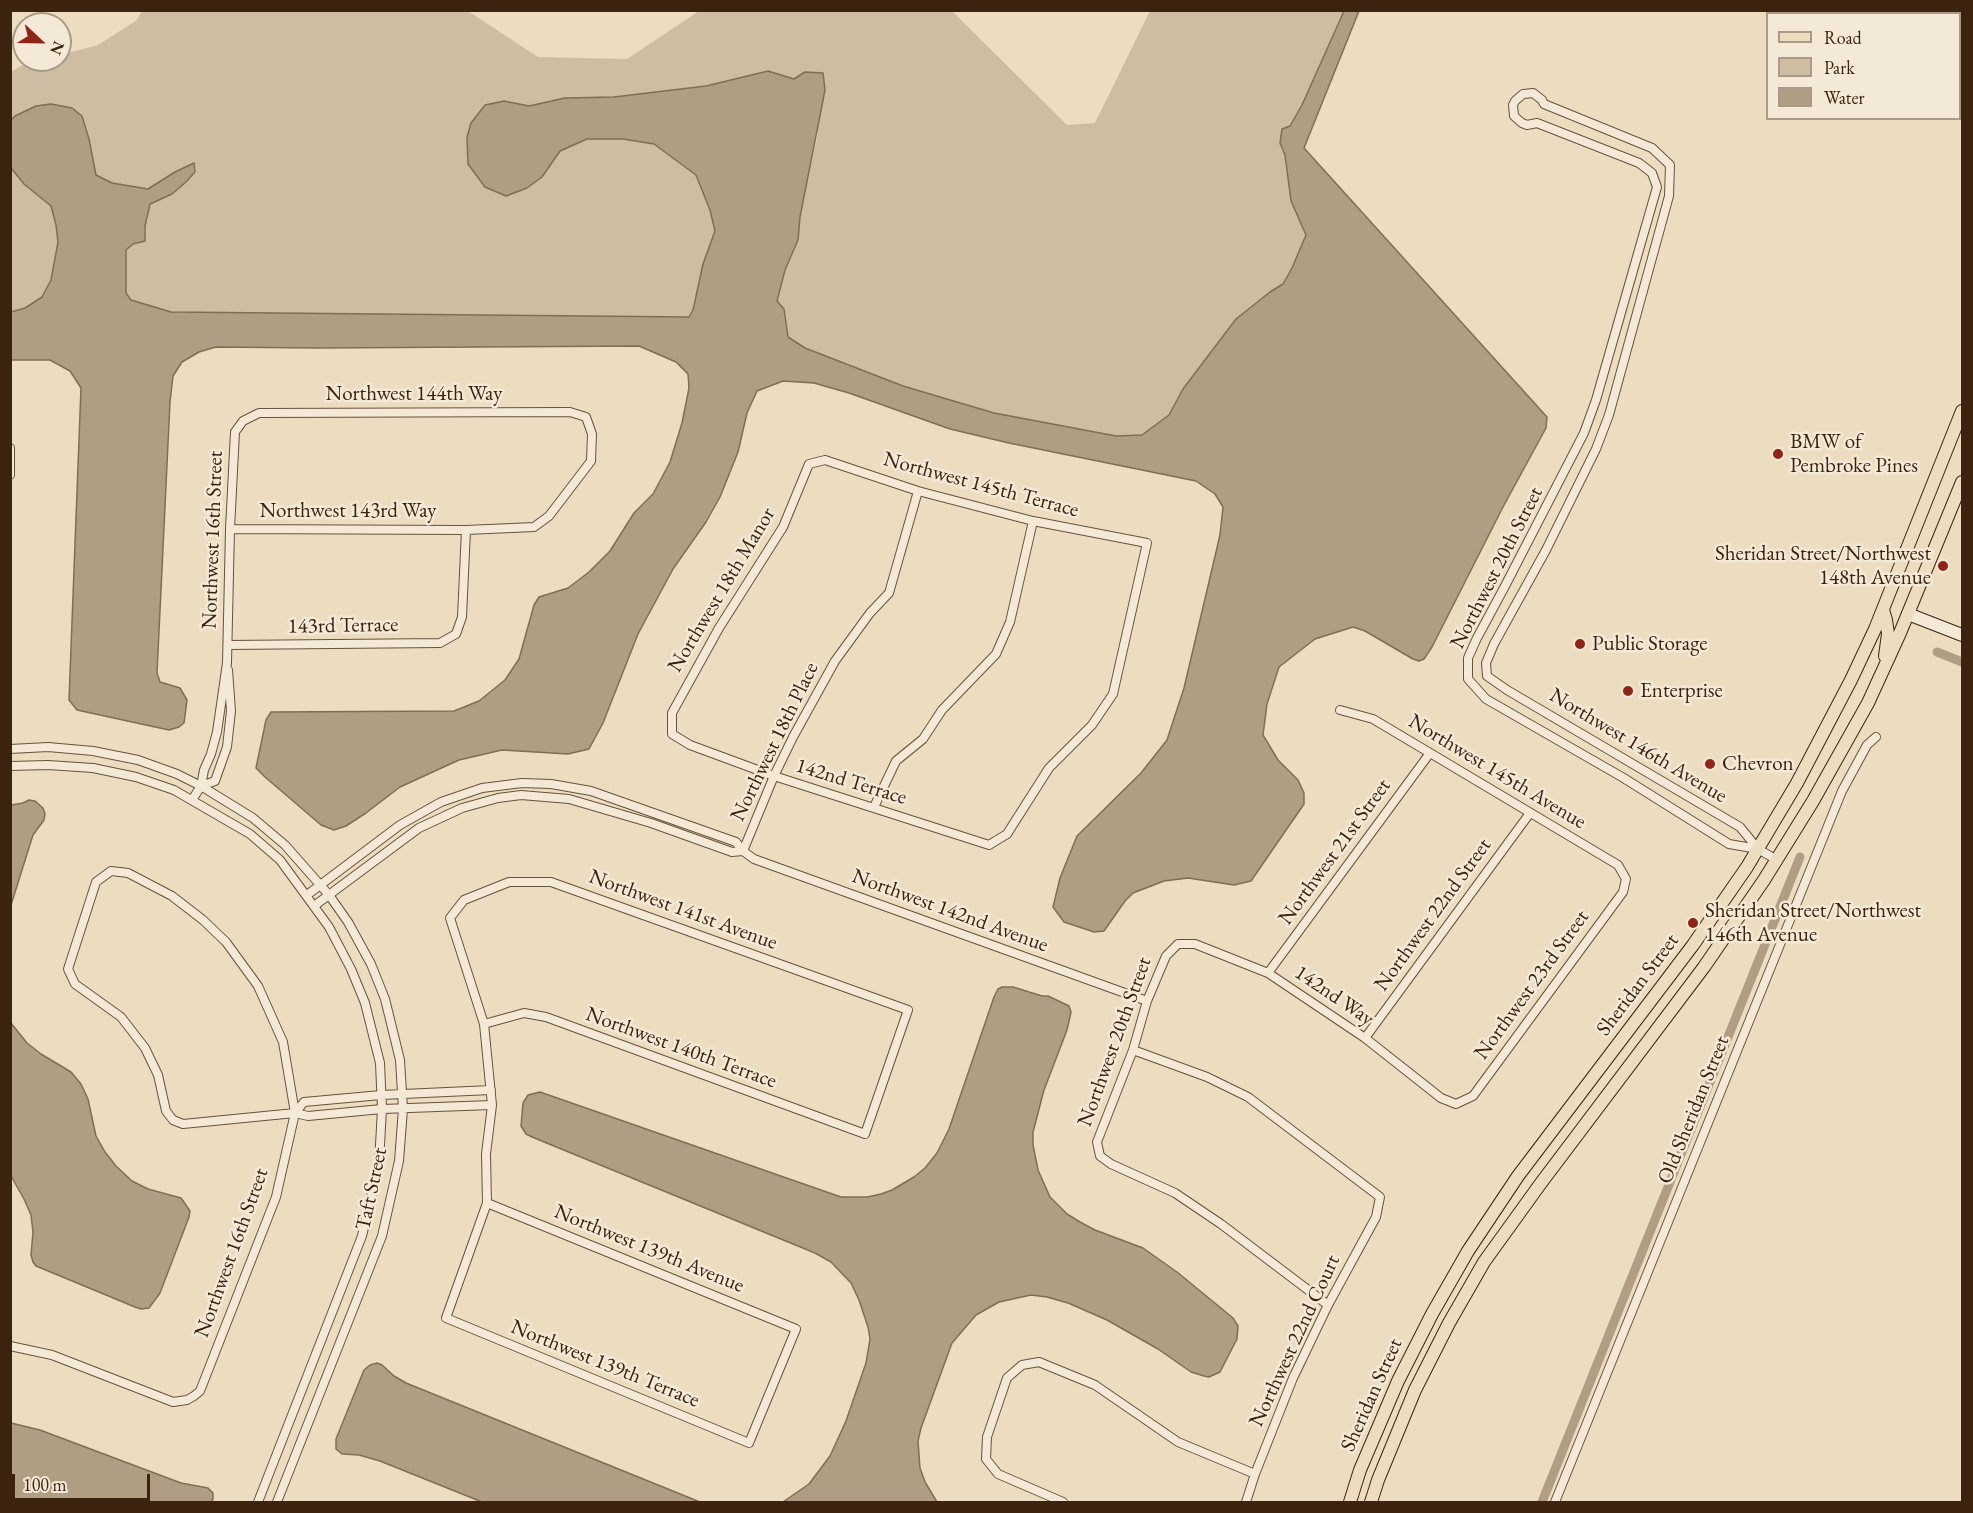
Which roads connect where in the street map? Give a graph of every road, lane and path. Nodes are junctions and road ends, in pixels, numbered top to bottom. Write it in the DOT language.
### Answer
graph roads {
  1 [pos="1962,411"];
  2 [pos="586,417"];
  3 [pos="243,421"];
  4 [pos="10,448"];
  5 [pos="809,464"];
  6 [pos="10,476"];
  7 [pos="1962,482"];
  8 [pos="918,491"];
  9 [pos="1033,521"];
  10 [pos="230,529"];
  11 [pos="466,530"];
  12 [pos="1885,615"];
  13 [pos="1908,615"];
  14 [pos="1962,634"];
  15 [pos="228,645"];
  16 [pos="227,663"];
  17 [pos="1486,663"];
  18 [pos="1884,668"];
  19 [pos="1340,710"];
  20 [pos="672,734"];
  21 [pos="1876,737"];
  22 [pos="10,749"];
  23 [pos="1430,753"];
  24 [pos="10,766"];
  25 [pos="774,776"];
  26 [pos="201,786"];
  27 [pos="192,800"];
  28 [pos="874,807"];
  29 [pos="1530,813"];
  30 [pos="989,845"];
  31 [pos="1758,849"];
  32 [pos="744,851"];
  33 [pos="1777,860"];
  34 [pos="1626,879"];
  35 [pos="320,884"];
  36 [pos="307,895"];
  37 [pos="329,895"];
  38 [pos="314,906"];
  39 [pos="1178,944"];
  40 [pos="1268,973"];
  41 [pos="1147,1001"];
  42 [pos="484,1024"];
  43 [pos="1365,1038"];
  44 [pos="1133,1050"];
  45 [pos="491,1090"];
  46 [pos="402,1094"];
  47 [pos="381,1095"];
  48 [pos="1456,1104"];
  49 [pos="492,1105"];
  50 [pos="382,1109"];
  51 [pos="403,1109"];
  52 [pos="295,1113"];
  53 [pos="865,1134"];
  54 [pos="487,1203"];
  55 [pos="1328,1305"];
  56 [pos="10,1346"];
  57 [pos="750,1443"];
  58 [pos="1255,1474"];
  59 [pos="258,1503"];
  60 [pos="277,1503"];
  61 [pos="1063,1503"];
  62 [pos="1246,1503"];
  63 [pos="1350,1503"];
  64 [pos="1371,1503"];
  65 [pos="1554,1503"];
  1 -- 12 [label="main road, Sheridan Street"];
  2 -- 3 [label="street, Northwest 144th Way"];
  2 -- 11 [label="street, Northwest 143rd Way"];
  3 -- 10 [label="street, Northwest 16th Street"];
  4 -- 6 [label="street"];
  5 -- 8 [label="street, Northwest 145th Terrace"];
  5 -- 20 [label="street, Northwest 18th Manor"];
  7 -- 13 [label="main road, Sheridan Street"];
  8 -- 9 [label="street, Northwest 145th Terrace"];
  8 -- 25 [label="street, Northwest 18th Place"];
  9 -- 28 [label="street"];
  9 -- 30 [label="street, Northwest 145th Terrace"];
  10 -- 11 [label="street, Northwest 143rd Way"];
  10 -- 15 [label="street, Northwest 16th Street"];
  11 -- 15 [label="street, 143rd Terrace"];
  12 -- 13 [label="main road"];
  12 -- 18 [label="main road"];
  12 -- 31 [label="main road, Sheridan Street"];
  13 -- 14 [label="street"];
  13 -- 18 [label="main road, Sheridan Street"];
  15 -- 16 [label="street, Northwest 16th Street"];
  16 -- 26 [label="street, Northwest 16th Street"];
  16 -- 26 [label="street, Northwest 16th Street"];
  17 -- 31 [label="street, Northwest 146th Avenue"];
  17 -- 31 [label="street, Northwest 20th Street"];
  18 -- 33 [label="main road, Sheridan Street"];
  19 -- 23 [label="street, Northwest 145th Avenue"];
  20 -- 25 [label="street, 142nd Terrace"];
  21 -- 65 [label="street, Old Sheridan Street"];
  22 -- 26 [label="street"];
  23 -- 29 [label="street, Northwest 145th Avenue"];
  23 -- 40 [label="street, Northwest 21st Street"];
  24 -- 27 [label="street"];
  25 -- 28 [label="street, 142nd Terrace"];
  25 -- 32 [label="street, Northwest 18th Place"];
  26 -- 27 [label="street, Northwest 16th Street"];
  26 -- 35 [label="street"];
  27 -- 36 [label="street"];
  28 -- 30 [label="street, 142nd Terrace"];
  29 -- 34 [label="street, Northwest 145th Avenue"];
  29 -- 43 [label="street, Northwest 22nd Street"];
  31 -- 33 [label="street, Northwest 146th Avenue"];
  31 -- 63 [label="main road, Sheridan Street"];
  32 -- 35 [label="street, Northwest 142nd Avenue"];
  32 -- 37 [label="street, Northwest 142nd Avenue"];
  32 -- 41 [label="street, Northwest 142nd Avenue"];
  33 -- 64 [label="main road, Sheridan Street"];
  34 -- 48 [label="street, Northwest 23rd Street"];
  35 -- 36 [label="street, Northwest 142nd Avenue"];
  35 -- 37 [label="street, Taft Street"];
  36 -- 38 [label="street, Taft Street"];
  37 -- 38 [label="street, Northwest 142nd Avenue"];
  37 -- 46 [label="street, Taft Street"];
  38 -- 47 [label="street, Taft Street"];
  39 -- 40 [label="street, 142nd Way"];
  39 -- 41 [label="street, Northwest 20th Street"];
  40 -- 43 [label="street, 142nd Way"];
  41 -- 44 [label="street, Northwest 20th Street"];
  42 -- 45 [label="street"];
  42 -- 53 [label="street, Northwest 140th Terrace"];
  42 -- 53 [label="street, Northwest 141st Avenue"];
  43 -- 48 [label="street, 142nd Way"];
  44 -- 55 [label="street, Northwest 20th Street"];
  44 -- 55 [label="street, Northwest 22nd Court"];
  45 -- 46 [label="street"];
  45 -- 49 [label="street"];
  46 -- 47 [label="street"];
  46 -- 51 [label="street, Taft Street"];
  47 -- 50 [label="street, Taft Street"];
  47 -- 52 [label="street"];
  49 -- 51 [label="street"];
  49 -- 54 [label="street"];
  50 -- 51 [label="street"];
  50 -- 52 [label="street"];
  50 -- 59 [label="street, Taft Street"];
  51 -- 60 [label="street, Taft Street"];
  52 -- 52 [label="street, Northwest 16th Street"];
  52 -- 56 [label="street, Northwest 16th Street"];
  54 -- 57 [label="street, Northwest 139th Terrace"];
  54 -- 57 [label="street, Northwest 139th Avenue"];
  55 -- 58 [label="street, Northwest 22nd Court"];
  58 -- 61 [label="street"];
  58 -- 62 [label="street, Northwest 22nd Court"];
}
